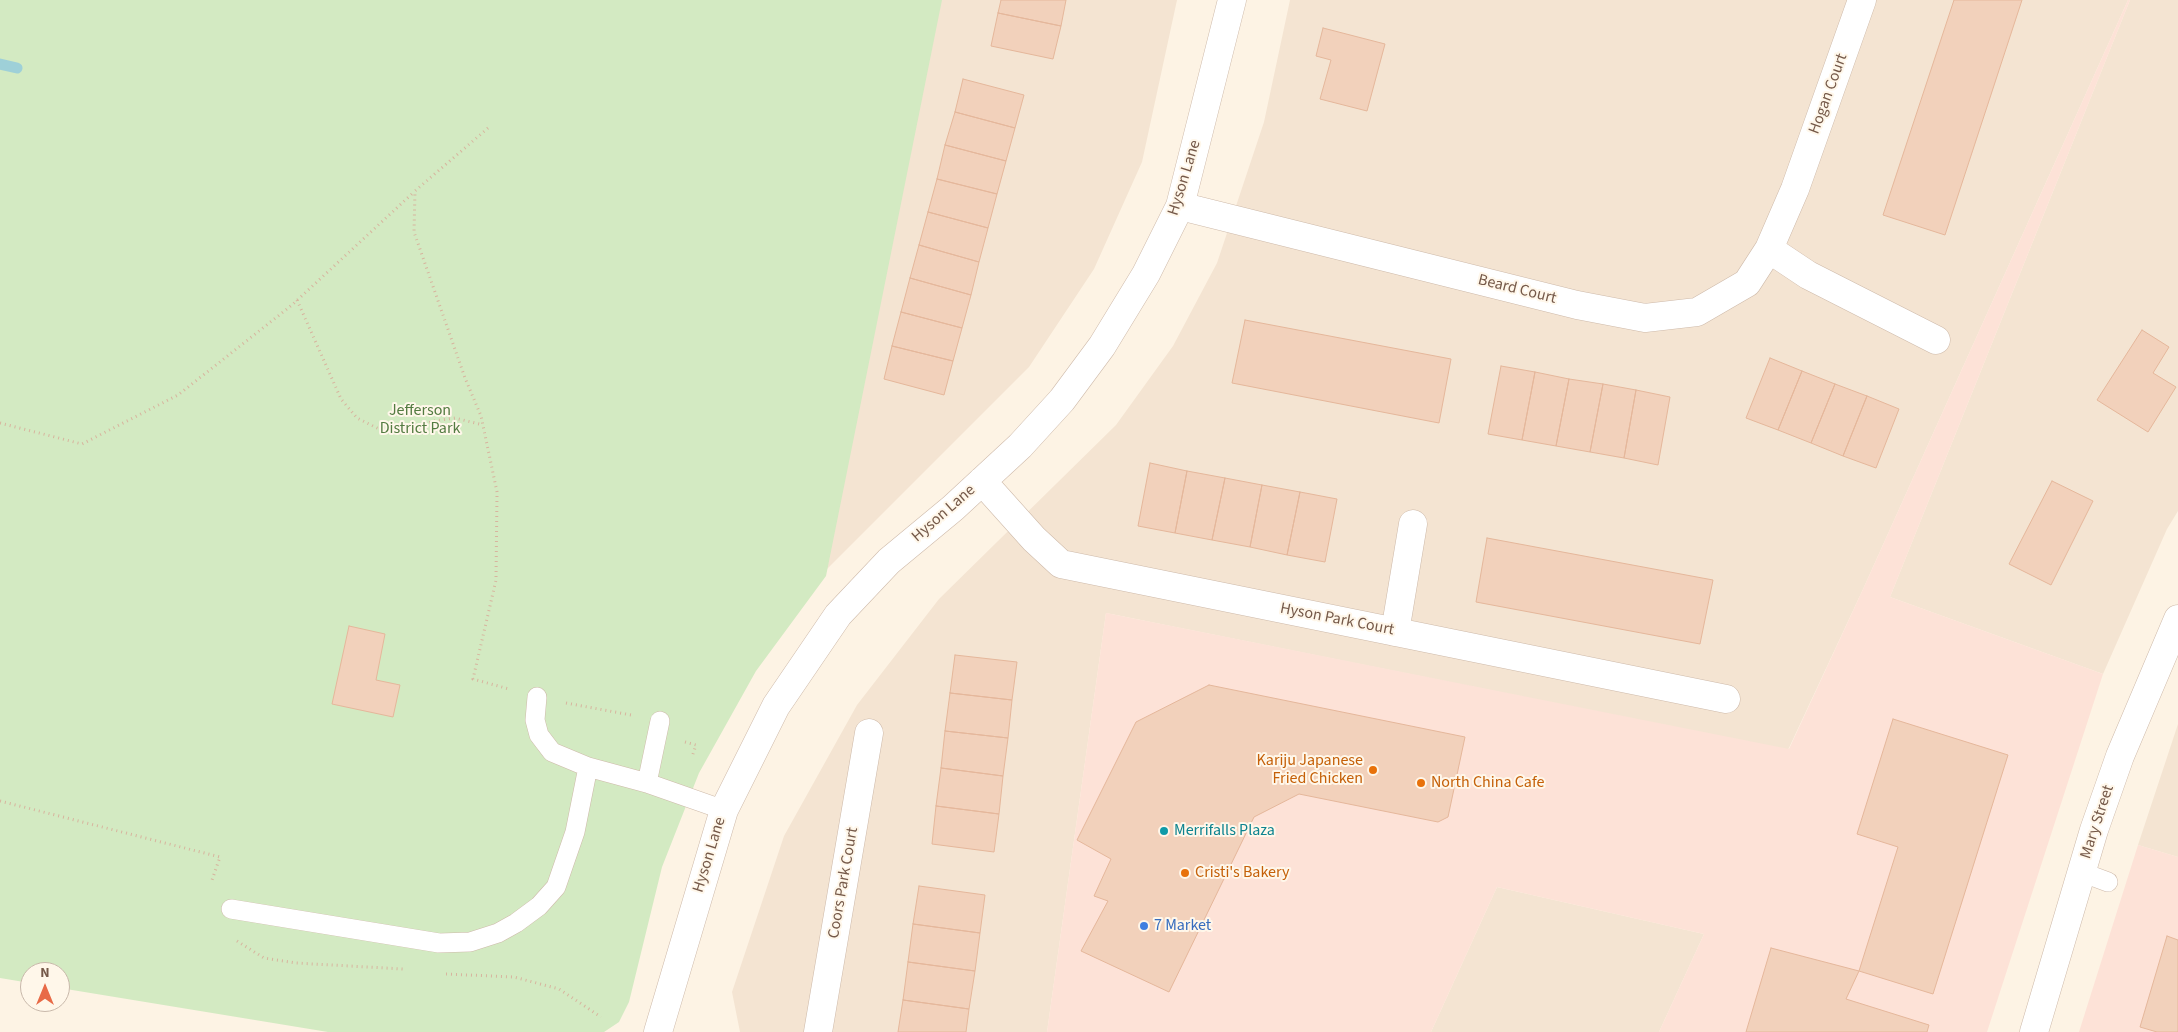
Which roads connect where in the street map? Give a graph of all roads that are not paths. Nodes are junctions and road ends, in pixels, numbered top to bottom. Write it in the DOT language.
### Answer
graph roads {
  1 [pos="1232,0"];
  2 [pos="1862,0"];
  3 [pos="1795,189"];
  4 [pos="1180,206"];
  5 [pos="1768,249"];
  6 [pos="1936,340"];
  7 [pos="982,481"];
  8 [pos="1413,524"];
  9 [pos="2178,619"];
  10 [pos="1395,632"];
  11 [pos="537,697"];
  12 [pos="1726,699"];
  13 [pos="660,721"];
  14 [pos="869,733"];
  15 [pos="588,767"];
  16 [pos="647,783"];
  17 [pos="724,810"];
  18 [pos="2081,872"];
  19 [pos="2108,882"];
  20 [pos="231,909"];
  21 [pos="658,1032"];
  22 [pos="818,1032"];
  23 [pos="2034,1032"];
  1 -- 4 [label="street, Hyson Lane"];
  2 -- 3 [label="street, Hogan Court"];
  3 -- 5 [label="street, Beard Court"];
  4 -- 5 [label="street, Beard Court"];
  4 -- 7 [label="street, Hyson Lane"];
  5 -- 6 [label="street"];
  7 -- 10 [label="street, Hyson Park Court"];
  7 -- 17 [label="street, Hyson Lane"];
  8 -- 10 [label="street"];
  9 -- 18 [label="street, Mary Street"];
  10 -- 12 [label="street, Hyson Park Court"];
  11 -- 15 [label="lane"];
  13 -- 16 [label="lane"];
  14 -- 22 [label="street, Coors Park Court"];
  15 -- 16 [label="lane"];
  15 -- 20 [label="lane"];
  16 -- 17 [label="lane"];
  17 -- 21 [label="street, Hyson Lane"];
  18 -- 19 [label="lane"];
  18 -- 23 [label="street, Mary Street"];
}
